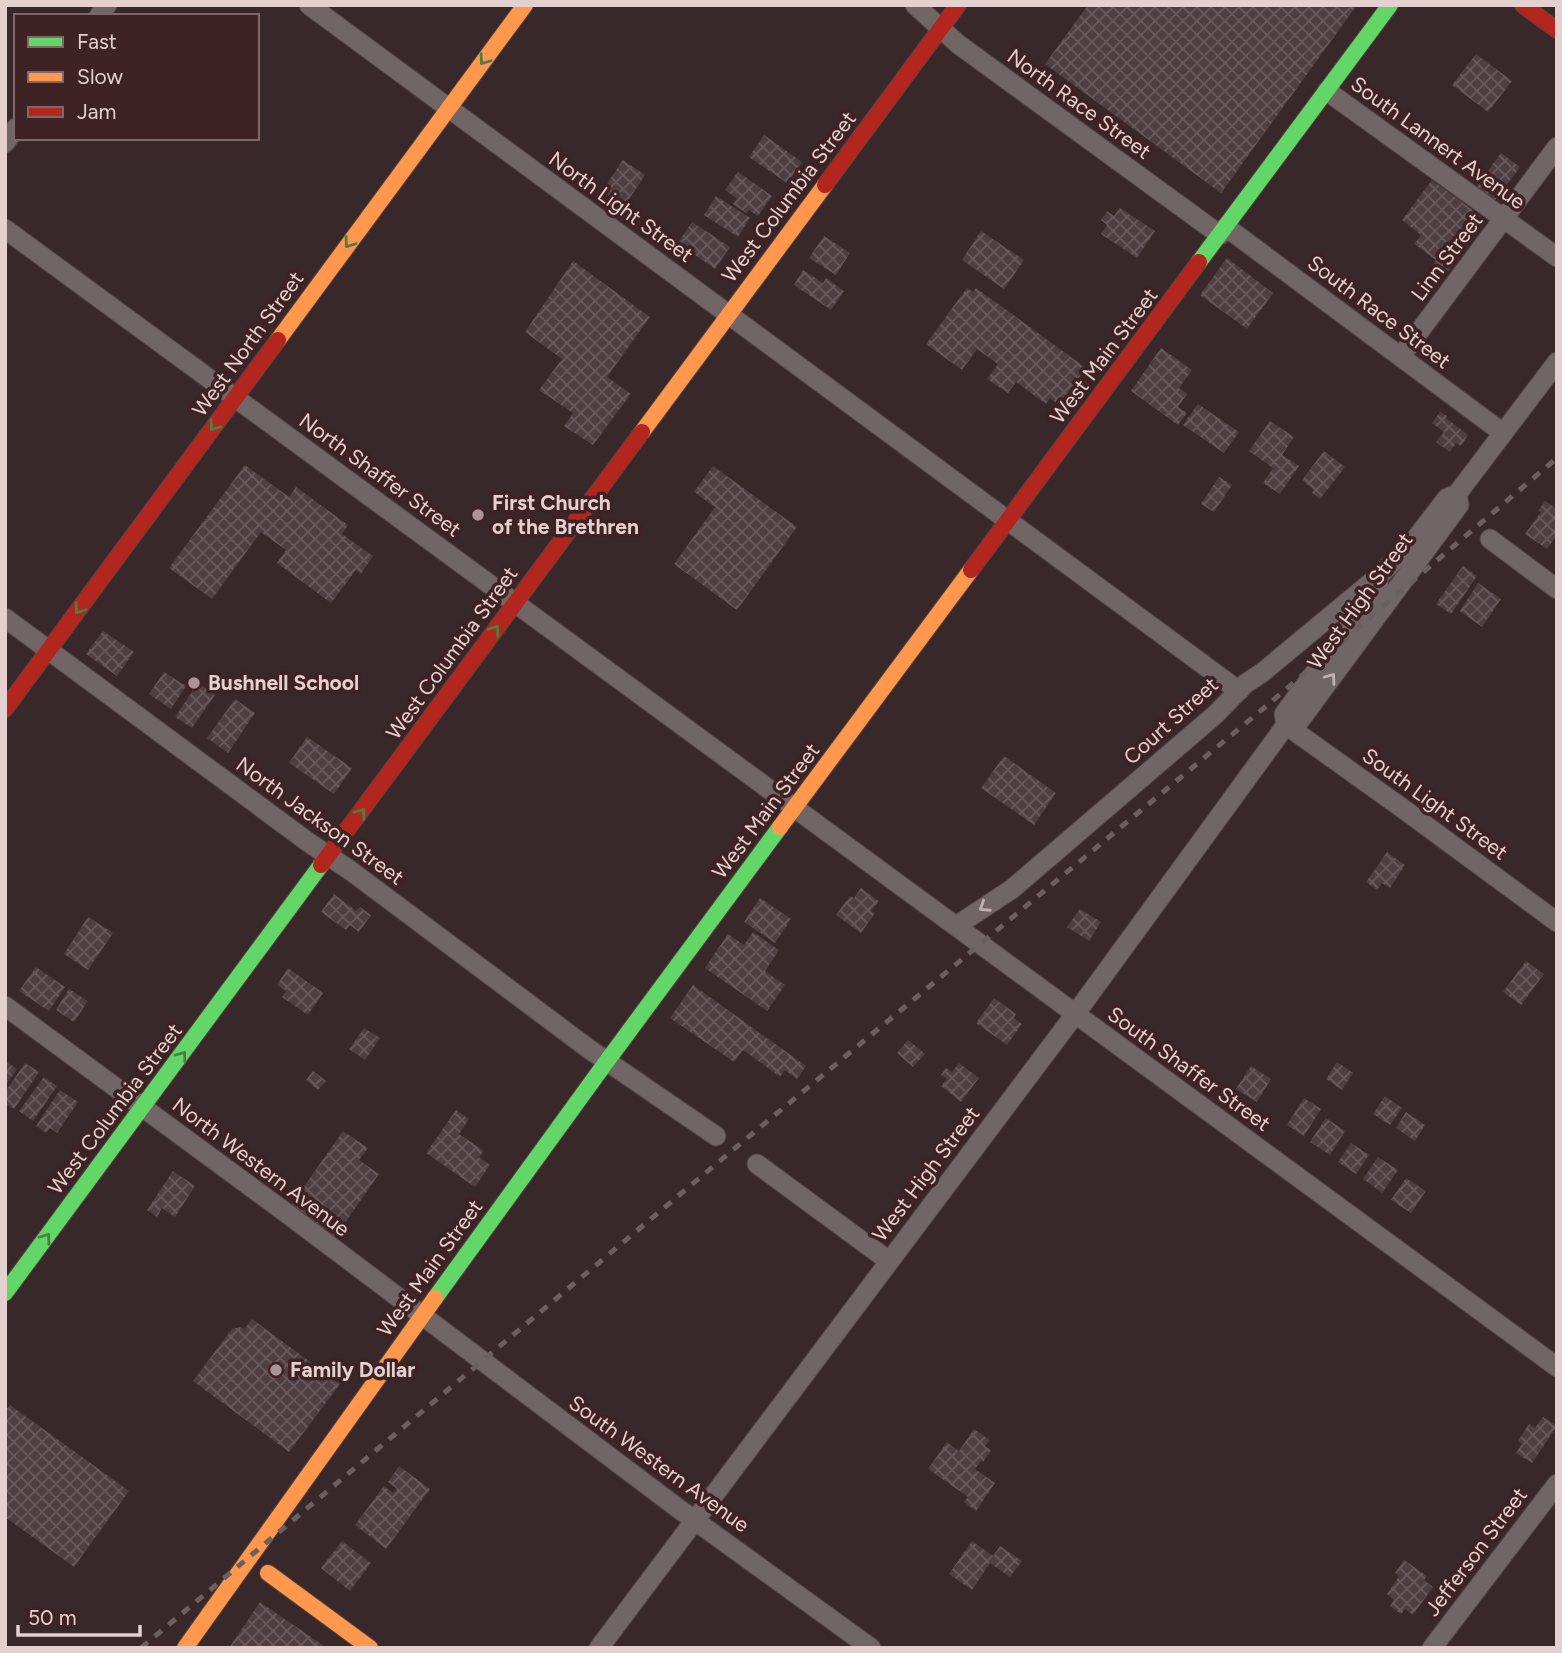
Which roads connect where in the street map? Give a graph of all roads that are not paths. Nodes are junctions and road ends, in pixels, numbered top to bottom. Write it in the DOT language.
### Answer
graph roads {
  1 [pos="309,5"];
  2 [pos="525,5"];
  3 [pos="915,5"];
  4 [pos="958,5"];
  5 [pos="1390,5"];
  6 [pos="1524,5"];
  7 [pos="941,29"];
  8 [pos="1557,30"];
  9 [pos="1327,91"];
  10 [pos="449,108"];
  11 [pos="1557,147"];
  12 [pos="1504,219"];
  13 [pos="5,229"];
  14 [pos="1223,231"];
  15 [pos="1557,257"];
  16 [pos="729,315"];
  17 [pos="1401,356"];
  18 [pos="1557,362"];
  19 [pos="235,398"];
  20 [pos="1503,433"];
  21 [pos="1457,494"];
  22 [pos="1008,521"];
  23 [pos="1490,539"];
  24 [pos="1412,543"];
  25 [pos="1557,589"];
  26 [pos="515,603"];
  27 [pos="5,618"];
  28 [pos="49,650"];
  29 [pos="1239,691"];
  30 [pos="5,709"];
  31 [pos="1286,725"];
  32 [pos="795,808"];
  33 [pos="329,856"];
  34 [pos="1557,922"];
  35 [pos="956,926"];
  36 [pos="5,1006"];
  37 [pos="1076,1013"];
  38 [pos="607,1061"];
  39 [pos="144,1107"];
  40 [pos="716,1136"];
  41 [pos="757,1164"];
  42 [pos="889,1261"];
  43 [pos="5,1293"];
  44 [pos="422,1315"];
  45 [pos="1557,1367"];
  46 [pos="1557,1484"];
  47 [pos="695,1519"];
  48 [pos="268,1573"];
  49 [pos="184,1648"];
  50 [pos="370,1648"];
  51 [pos="599,1648"];
  52 [pos="871,1648"];
  53 [pos="1432,1648"];
  1 -- 10 [label="street, North Light Street"];
  2 -- 10 [label="main road, West North Street, one-way"];
  3 -- 7 [label="street, North Race Street"];
  4 -- 7 [label="main road, West Columbia Street"];
  5 -- 9 [label="main road, West Main Street"];
  6 -- 8 [label="main road"];
  7 -- 14 [label="street, North Race Street"];
  7 -- 16 [label="main road, West Columbia Street"];
  9 -- 12 [label="street, South Lannert Avenue"];
  9 -- 14 [label="main road, West Main Street"];
  10 -- 16 [label="street, North Light Street"];
  10 -- 19 [label="main road, West North Street, one-way"];
  11 -- 12 [label="street, Linn Street"];
  12 -- 15 [label="street, South Lannert Avenue"];
  12 -- 17 [label="street, Linn Street"];
  13 -- 19 [label="street, North Shaffer Street"];
  14 -- 17 [label="street, South Race Street"];
  14 -- 22 [label="main road, West Main Street"];
  16 -- 22 [label="street, North Light Street"];
  16 -- 26 [label="main road, West Columbia Street"];
  17 -- 20 [label="street, South Race Street"];
  18 -- 20 [label="street, West High Street"];
  19 -- 26 [label="street, North Shaffer Street"];
  19 -- 28 [label="main road, West North Street, one-way"];
  20 -- 21 [label="street, West High Street"];
  21 -- 24 [label="street, West High Street"];
  31 -- 21 [label="street, West High Street, one-way"];
  22 -- 29 [label="street"];
  22 -- 32 [label="main road, West Main Street"];
  23 -- 25 [label="street"];
  24 -- 29 [label="street, Court Street"];
  24 -- 31 [label="street, West High Street"];
  26 -- 32 [label="street, North Shaffer Street"];
  33 -- 26 [label="main road, West Columbia Street, one-way"];
  27 -- 28 [label="street, North Jackson Street"];
  28 -- 30 [label="main road, West North Street"];
  28 -- 33 [label="street, North Jackson Street"];
  29 -- 35 [label="street, Court Street, one-way"];
  31 -- 34 [label="street, South Light Street"];
  31 -- 37 [label="street, West High Street"];
  32 -- 35 [label="street, South Shaffer Street"];
  32 -- 38 [label="main road, West Main Street"];
  33 -- 38 [label="street, North Jackson Street"];
  39 -- 33 [label="main road, West Columbia Street, one-way"];
  35 -- 37 [label="street, South Shaffer Street"];
  36 -- 39 [label="street, North Western Avenue"];
  37 -- 42 [label="street, West High Street"];
  37 -- 45 [label="street, South Shaffer Street"];
  38 -- 40 [label="street, North Jackson Street"];
  38 -- 44 [label="main road, West Main Street"];
  43 -- 39 [label="main road, West Columbia Street, one-way"];
  39 -- 44 [label="street, North Western Avenue"];
  41 -- 42 [label="street"];
  42 -- 47 [label="street, West High Street"];
  44 -- 47 [label="street, South Western Avenue"];
  44 -- 49 [label="main road, West Main Street"];
  46 -- 53 [label="street, Jefferson Street"];
  47 -- 51 [label="street, West High Street"];
  47 -- 52 [label="street, South Western Avenue"];
  48 -- 50 [label="main road"];
}
